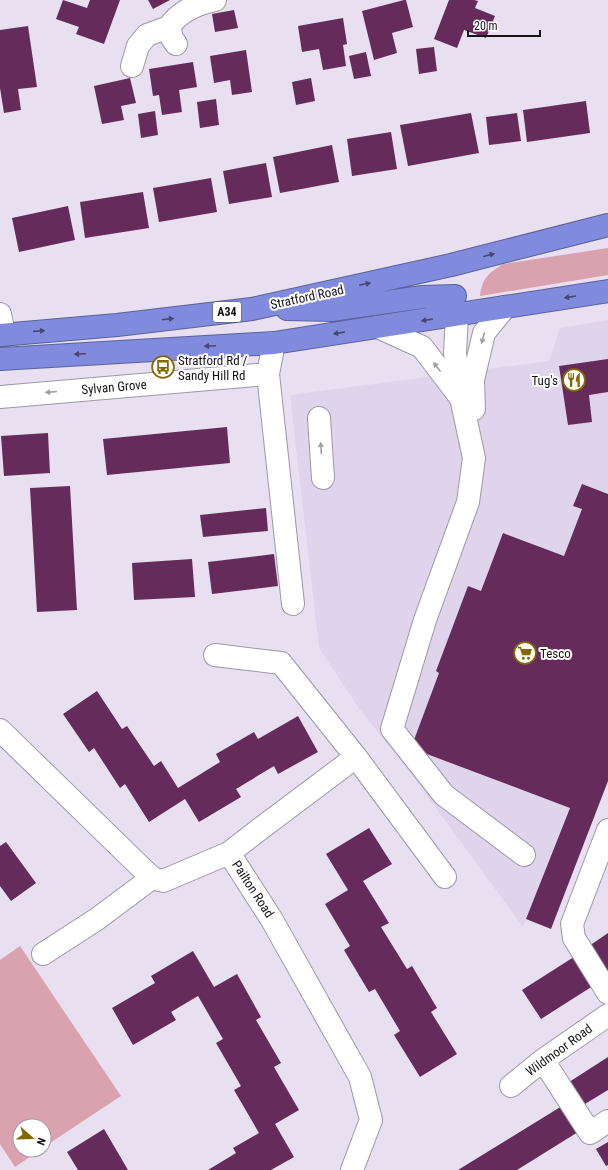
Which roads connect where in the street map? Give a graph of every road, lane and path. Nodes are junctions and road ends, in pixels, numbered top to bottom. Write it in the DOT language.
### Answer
graph roads {
  1 [pos="214,0"];
  2 [pos="132,66"];
  3 [pos="608,225"];
  4 [pos="451,265"];
  5 [pos="608,290"];
  6 [pos="456,305"];
  7 [pos="505,307"];
  8 [pos="252,309"];
  9 [pos="378,327"];
  10 [pos="1,328"];
  11 [pos="274,343"];
  12 [pos="0,359"];
  13 [pos="268,374"];
  14 [pos="0,397"];
  15 [pos="461,398"];
  16 [pos="319,418"];
  17 [pos="474,458"];
  18 [pos="323,478"];
  19 [pos="293,604"];
  20 [pos="215,655"];
  21 [pos="0,730"];
  22 [pos="356,757"];
  23 [pos="608,830"];
  24 [pos="229,853"];
  25 [pos="524,855"];
  26 [pos="445,877"];
  27 [pos="152,878"];
  28 [pos="43,954"];
  29 [pos="608,993"];
  30 [pos="608,1015"];
  31 [pos="543,1060"];
  32 [pos="510,1086"];
  33 [pos="608,1121"];
  34 [pos="352,1170"];
  1 -- 2 [label="street"];
  4 -- 3 [label="highway, Stratford Road / A34, one-way"];
  4 -- 6 [label="highway"];
  8 -- 4 [label="highway, Stratford Road / A34, one-way"];
  5 -- 7 [label="highway, one-way"];
  6 -- 7 [label="highway"];
  6 -- 8 [label="highway"];
  6 -- 9 [label="highway, one-way"];
  6 -- 15 [label="street"];
  7 -- 17 [label="street, one-way"];
  10 -- 8 [label="highway, Stratford Road / A34, one-way"];
  9 -- 11 [label="highway, one-way"];
  15 -- 9 [label="street, one-way"];
  11 -- 12 [label="highway, one-way"];
  11 -- 13 [label="street"];
  13 -- 14 [label="street, Sylvan Grove, one-way"];
  13 -- 19 [label="street"];
  15 -- 17 [label="street"];
  18 -- 16 [label="street, one-way"];
  17 -- 25 [label="street"];
  20 -- 22 [label="street"];
  21 -- 27 [label="street"];
  22 -- 24 [label="street"];
  22 -- 26 [label="street"];
  23 -- 29 [label="street"];
  24 -- 27 [label="street, Pailton Road"];
  24 -- 34 [label="street, Pailton Road"];
  27 -- 28 [label="street"];
  30 -- 31 [label="street, Wildmoor Road"];
  31 -- 32 [label="street, Wildmoor Road"];
  31 -- 33 [label="street"];
}
